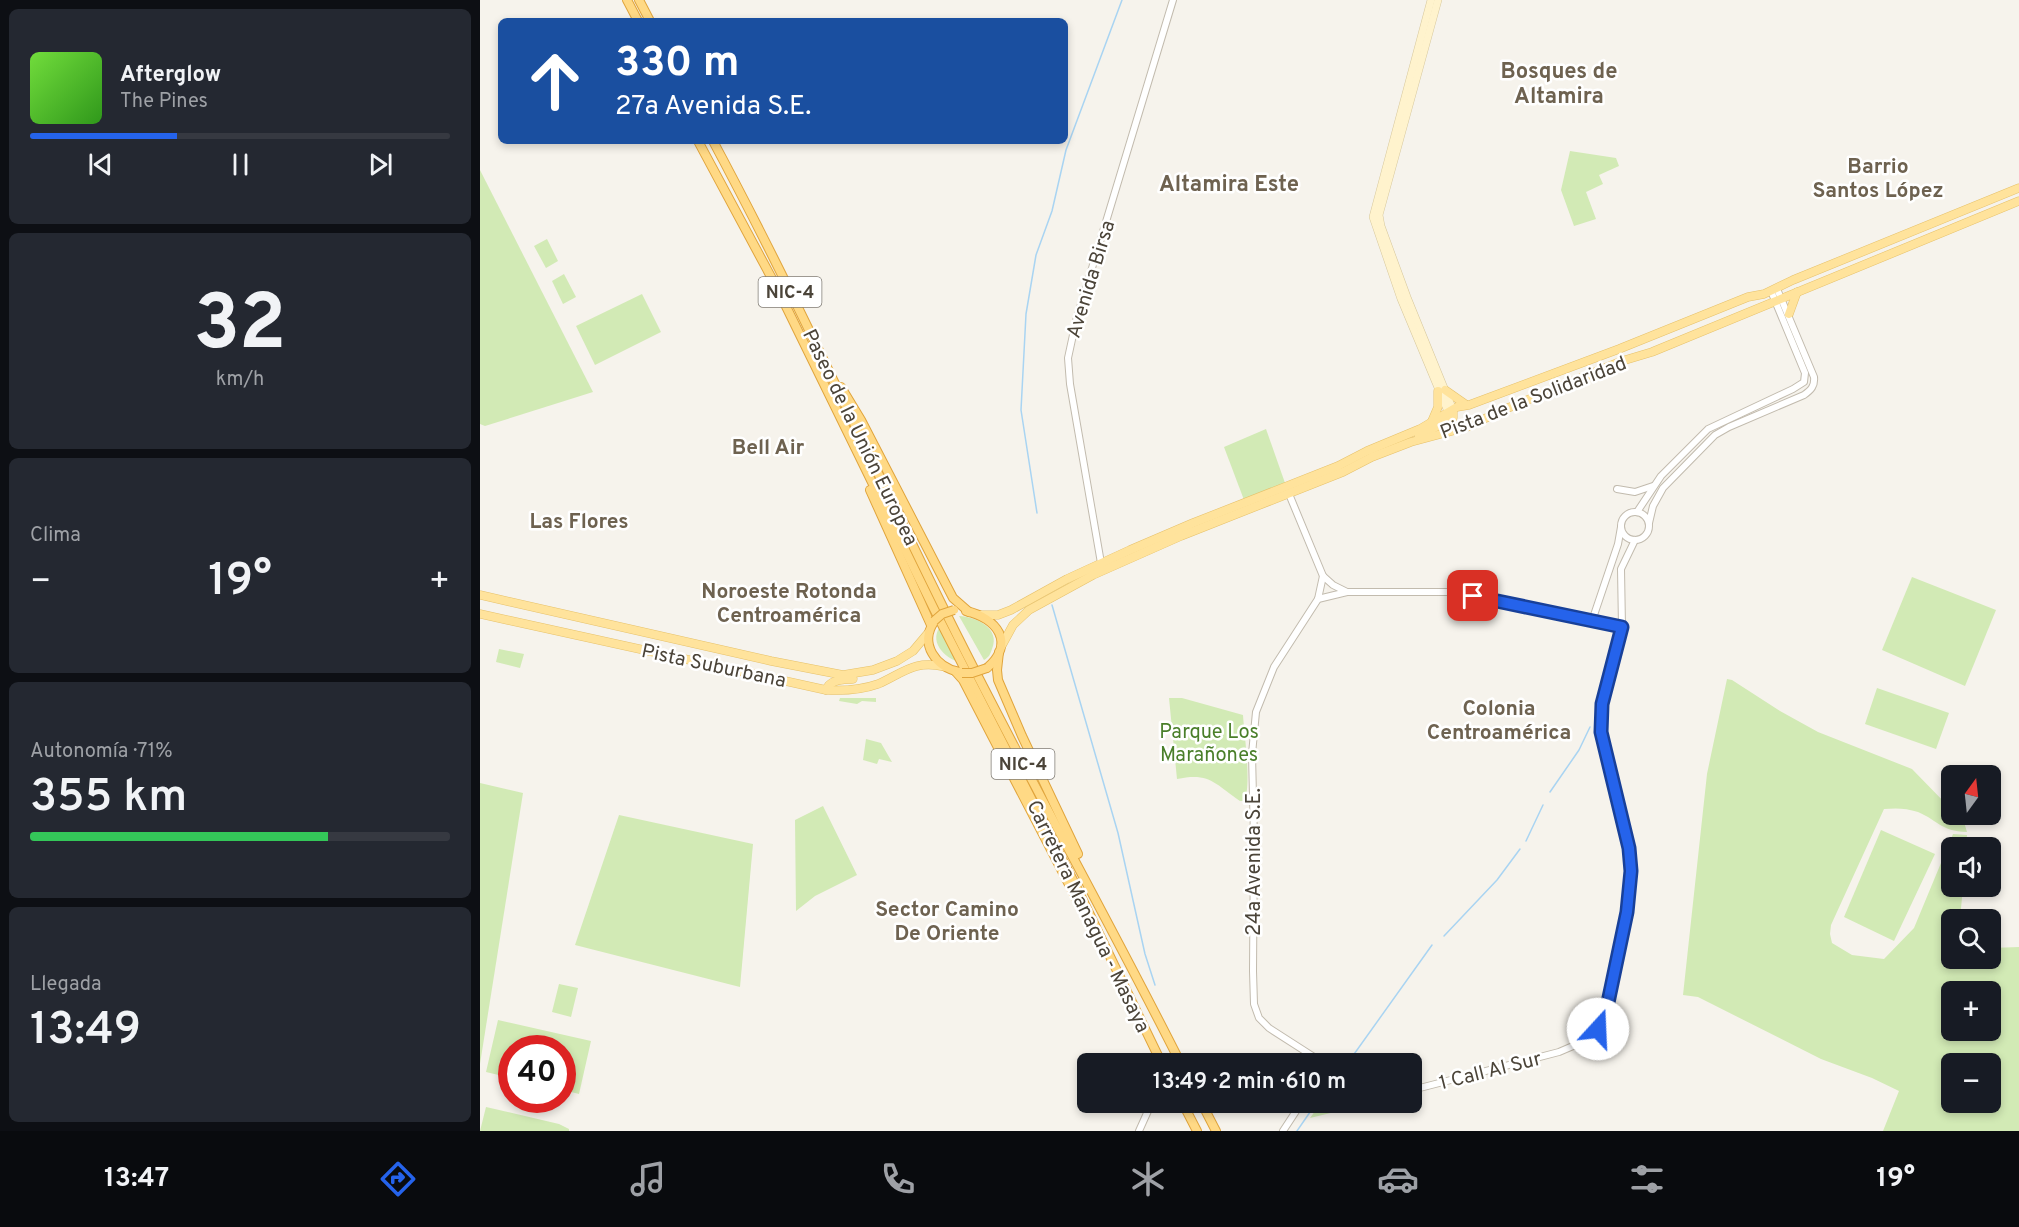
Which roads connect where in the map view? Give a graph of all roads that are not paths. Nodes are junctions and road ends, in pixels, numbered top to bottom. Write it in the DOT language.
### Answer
graph roads {
  1 [pos="627,0"];
  2 [pos="639,0"];
  3 [pos="1173,0"];
  4 [pos="1431,0"];
  5 [pos="1438,0"];
  6 [pos="636,18"];
  7 [pos="648,18"];
  8 [pos="700,144"];
  9 [pos="715,144"];
  10 [pos="2019,188"];
  11 [pos="2019,201"];
  12 [pos="1793,280"];
  13 [pos="1774,290"];
  14 [pos="1797,292"];
  15 [pos="1748,297"];
  16 [pos="1779,300"];
  17 [pos="1789,314"];
  18 [pos="1426,353"];
  19 [pos="824,363"];
  20 [pos="1441,391"];
  21 [pos="831,402"];
  22 [pos="1467,405"];
  23 [pos="1450,414"];
  24 [pos="1431,422"];
  25 [pos="1476,422"];
  26 [pos="1458,429"];
  27 [pos="1411,442"];
  28 [pos="1292,484"];
  29 [pos="1654,485"];
  30 [pos="1617,489"];
  31 [pos="1277,490"];
  32 [pos="1289,494"];
  33 [pos="1637,512"];
  34 [pos="1649,523"];
  35 [pos="1621,527"];
  36 [pos="1635,540"];
  37 [pos="1101,564"];
  38 [pos="1323,576"];
  39 [pos="1347,592"];
  40 [pos="480,595"];
  41 [pos="1318,599"];
  42 [pos="938,607"];
  43 [pos="973,612"];
  44 [pos="480,614"];
  45 [pos="1592,621"];
  46 [pos="931,626"];
  47 [pos="1622,627"];
  48 [pos="999,650"];
  49 [pos="885,667"];
  50 [pos="945,667"];
  51 [pos="958,672"];
  52 [pos="826,690"];
  53 [pos="1108,920"];
  54 [pos="1098,934"];
  55 [pos="1157,1053"];
  56 [pos="1175,1053"];
  57 [pos="1308,1053"];
  58 [pos="1422,1087"];
  59 [pos="1147,1113"];
  60 [pos="1188,1113"];
  61 [pos="1207,1113"];
  62 [pos="1295,1113"];
  63 [pos="1140,1131"];
  64 [pos="1197,1131"];
  65 [pos="1216,1131"];
  66 [pos="1283,1131"];
  1 -- 6 [label="highway"];
  2 -- 7 [label="highway"];
  3 -- 37 [label="street, Avenida Birsa"];
  4 -- 18 [label="main road"];
  5 -- 18 [label="main road"];
  8 -- 21 [label="highway, Paseo de la Unión Europea / NIC-4"];
  9 -- 19 [label="highway, Paseo de la Unión Europea / NIC-4"];
  10 -- 12 [label="main road, Pista de la Solidaridad"];
  11 -- 14 [label="main road, Pista de la Solidaridad"];
  12 -- 13 [label="main road, Pista de la Solidaridad"];
  12 -- 15 [label="main road, Pista de la Solidaridad"];
  13 -- 15 [label="main road, Pista de la Solidaridad"];
  13 -- 16 [label="street"];
  14 -- 16 [label="main road, Pista de la Solidaridad"];
  14 -- 17 [label="main road"];
  15 -- 22 [label="main road, Pista de la Solidaridad"];
  16 -- 17 [label="street"];
  16 -- 25 [label="main road, Pista de la Solidaridad"];
  16 -- 29 [label="street"];
  17 -- 34 [label="street"];
  18 -- 20 [label="main road"];
  19 -- 42 [label="highway, Paseo de la Unión Europea / NIC-4"];
  19 -- 43 [label="highway"];
  20 -- 22 [label="main road"];
  20 -- 23 [label="main road"];
  20 -- 24 [label="main road"];
  21 -- 42 [label="highway, Paseo de la Unión Europea / NIC-4"];
  21 -- 46 [label="highway, Paseo de la Unión Europea"];
  22 -- 23 [label="main road, Pista de la Solidaridad"];
  22 -- 25 [label="main road"];
  23 -- 24 [label="main road, Pista de la Solidaridad"];
  23 -- 26 [label="main road"];
  23 -- 27 [label="main road"];
  24 -- 28 [label="main road, Pista de la Solidaridad"];
  25 -- 26 [label="main road, Pista de la Solidaridad"];
  26 -- 27 [label="main road, Pista de la Solidaridad"];
  27 -- 32 [label="main road, Pista de la Solidaridad"];
  28 -- 31 [label="main road, Pista de la Solidaridad"];
  28 -- 32 [label="main road"];
  29 -- 30 [label="street"];
  29 -- 33 [label="street"];
  31 -- 32 [label="main road"];
  31 -- 37 [label="main road, Pista de la Solidaridad"];
  32 -- 38 [label="street"];
  32 -- 48 [label="main road, Pista de la Solidaridad"];
  33 -- 34 [label="street"];
  33 -- 35 [label="street"];
  34 -- 36 [label="street"];
  35 -- 36 [label="street"];
  35 -- 45 [label="street"];
  36 -- 47 [label="street"];
  37 -- 43 [label="main road, Pista de la Solidaridad"];
  38 -- 39 [label="street"];
  38 -- 41 [label="street"];
  39 -- 41 [label="street"];
  39 -- 45 [label="street"];
  40 -- 49 [label="main road, Pista Suburbana"];
  41 -- 57 [label="street, 24a Avenida S.E."];
  42 -- 53 [label="highway, Carretera Managua - Masaya / NIC-4"];
  42 -- 54 [label="highway, Carretera Managua - Masaya / NIC-4"];
  43 -- 46 [label="highway, bridge"];
  43 -- 48 [label="highway"];
  44 -- 52 [label="main road, Pista Suburbana"];
  45 -- 47 [label="street"];
  46 -- 49 [label="main road, Pista Suburbana"];
  46 -- 50 [label="highway"];
  47 -- 58 [label="street, 1 Call Al Sur"];
  48 -- 51 [label="highway, bridge"];
  48 -- 53 [label="highway, Carretera Managua - Masaya"];
  49 -- 52 [label="main road"];
  50 -- 51 [label="highway"];
  50 -- 52 [label="main road, Pista Suburbana"];
  51 -- 54 [label="highway"];
  53 -- 56 [label="highway, Carretera Managua - Masaya / NIC-4"];
  54 -- 55 [label="highway, Carretera Managua - Masaya / NIC-4"];
  59 -- 63 [label="street"];
  60 -- 64 [label="highway"];
  61 -- 65 [label="highway"];
  62 -- 66 [label="street"];
}
